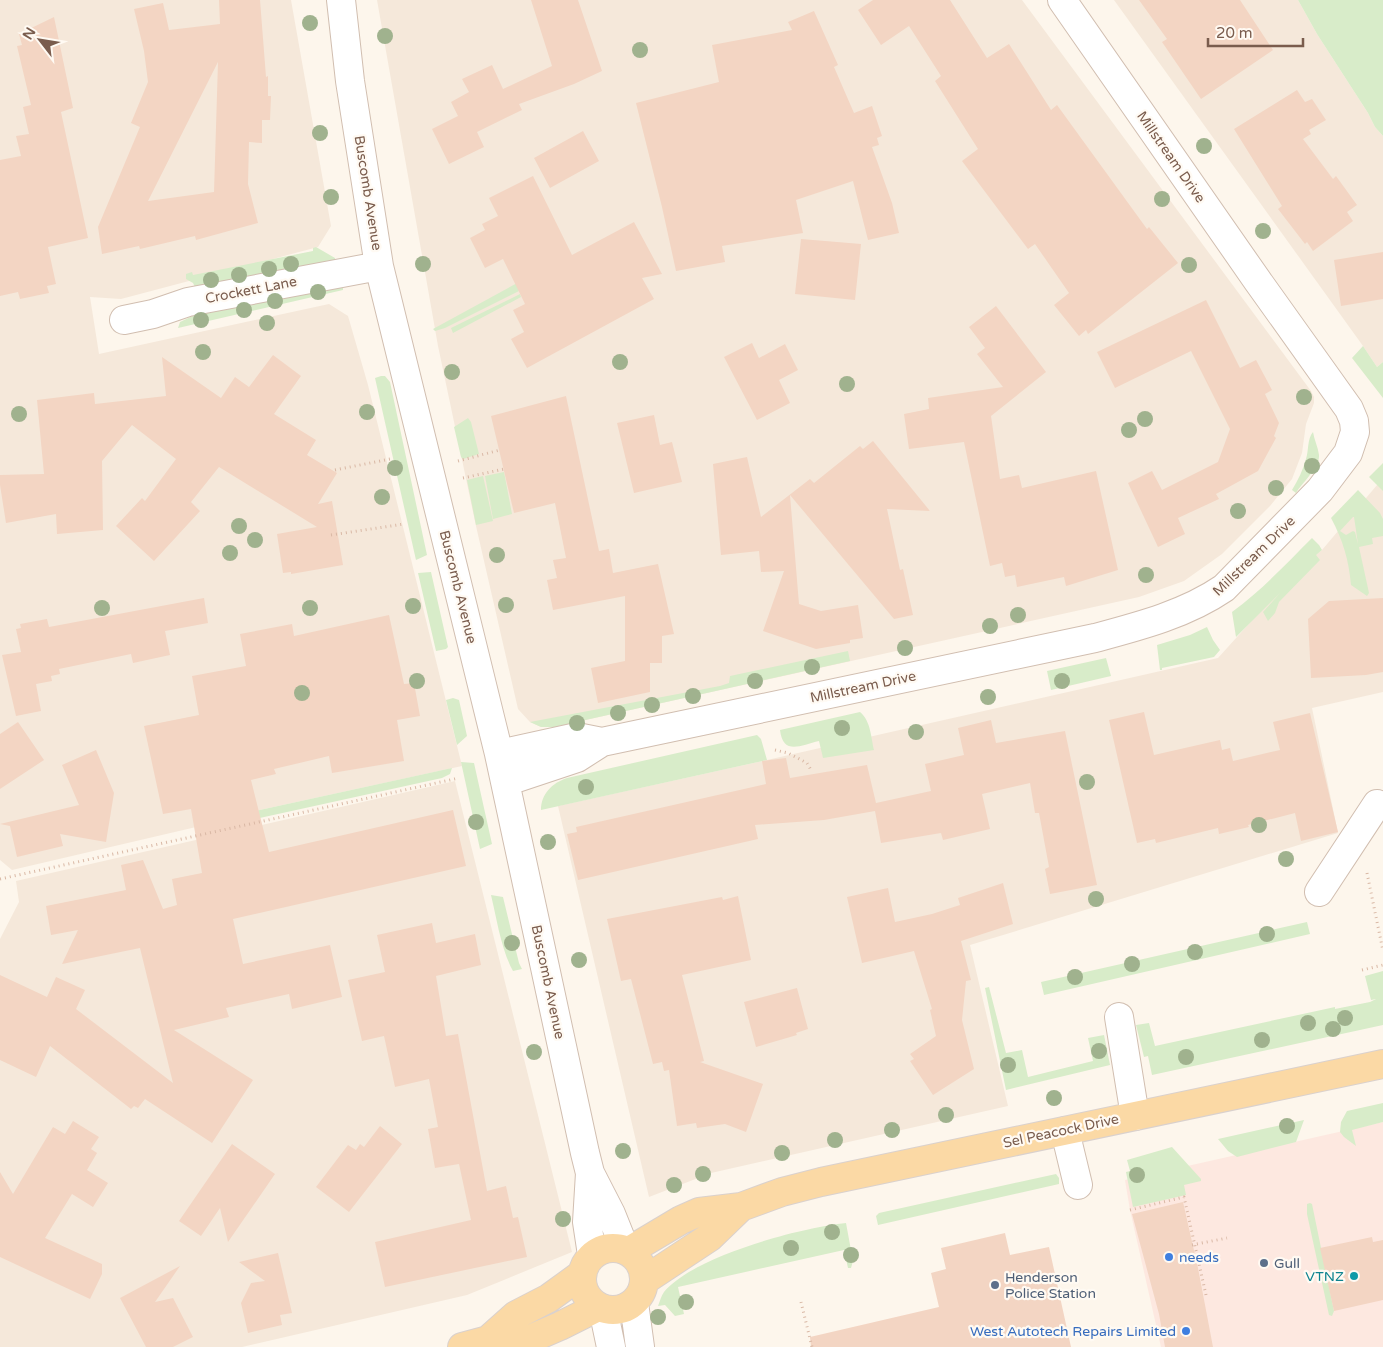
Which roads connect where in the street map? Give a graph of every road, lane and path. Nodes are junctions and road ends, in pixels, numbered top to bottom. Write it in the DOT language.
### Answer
graph roads {
  1 [pos="341,0"];
  2 [pos="1062,0"];
  3 [pos="380,266"];
  4 [pos="124,320"];
  5 [pos="500,450"];
  6 [pos="390,459"];
  7 [pos="458,460"];
  8 [pos="504,469"];
  9 [pos="335,470"];
  10 [pos="462,478"];
  11 [pos="404,524"];
  12 [pos="330,535"];
  13 [pos="602,742"];
  14 [pos="775,750"];
  15 [pos="500,754"];
  16 [pos="811,770"];
  17 [pos="459,778"];
  18 [pos="505,782"];
  19 [pos="1377,804"];
  20 [pos="1366,869"];
  21 [pos="0,880"];
  22 [pos="1319,892"];
  23 [pos="1383,951"];
  24 [pos="1383,966"];
  25 [pos="1362,970"];
  26 [pos="1119,1016"];
  27 [pos="1383,1064"];
  28 [pos="1134,1116"];
  29 [pos="1065,1131"];
  30 [pos="590,1173"];
  31 [pos="1078,1185"];
  32 [pos="741,1207"];
  33 [pos="1130,1210"];
  34 [pos="1227,1238"];
  35 [pos="1193,1245"];
  36 [pos="627,1250"];
  37 [pos="587,1265"];
  38 [pos="640,1291"];
  39 [pos="1206,1295"];
  40 [pos="801,1302"];
  41 [pos="601,1308"];
  42 [pos="488,1340"];
  43 [pos="462,1347"];
  44 [pos="611,1347"];
  45 [pos="640,1347"];
  46 [pos="812,1347"];
  1 -- 3 [label="street, Buscomb Avenue"];
  2 -- 13 [label="street, Millstream Drive"];
  3 -- 4 [label="street, Crockett Lane"];
  3 -- 15 [label="street, Buscomb Avenue"];
  5 -- 7 [label="path"];
  6 -- 9 [label="path"];
  8 -- 10 [label="path"];
  11 -- 12 [label="path"];
  13 -- 15 [label="street, Millstream Drive"];
  13 -- 18 [label="street, Millstream Drive"];
  14 -- 16 [label="path"];
  15 -- 18 [label="street, Buscomb Avenue"];
  17 -- 21 [label="path"];
  18 -- 30 [label="street, Buscomb Avenue"];
  19 -- 22 [label="street"];
  20 -- 23 [label="path"];
  24 -- 25 [label="path"];
  26 -- 28 [label="street"];
  27 -- 28 [label="main road, Sel Peacock Drive"];
  28 -- 29 [label="main road, Sel Peacock Drive"];
  29 -- 31 [label="street"];
  29 -- 32 [label="main road, Sel Peacock Drive"];
  30 -- 36 [label="street, Buscomb Avenue"];
  30 -- 37 [label="street, Buscomb Avenue"];
  32 -- 36 [label="main road, Sel Peacock Drive"];
  32 -- 38 [label="main road, Sel Peacock Drive"];
  33 -- 35 [label="path"];
  34 -- 35 [label="path"];
  35 -- 39 [label="path"];
  36 -- 37 [label="main road"];
  36 -- 38 [label="main road"];
  37 -- 41 [label="main road"];
  37 -- 42 [label="main road"];
  38 -- 41 [label="main road"];
  38 -- 45 [label="street"];
  40 -- 46 [label="path"];
  41 -- 42 [label="main road"];
  41 -- 44 [label="street"];
  42 -- 43 [label="main road"];
}
